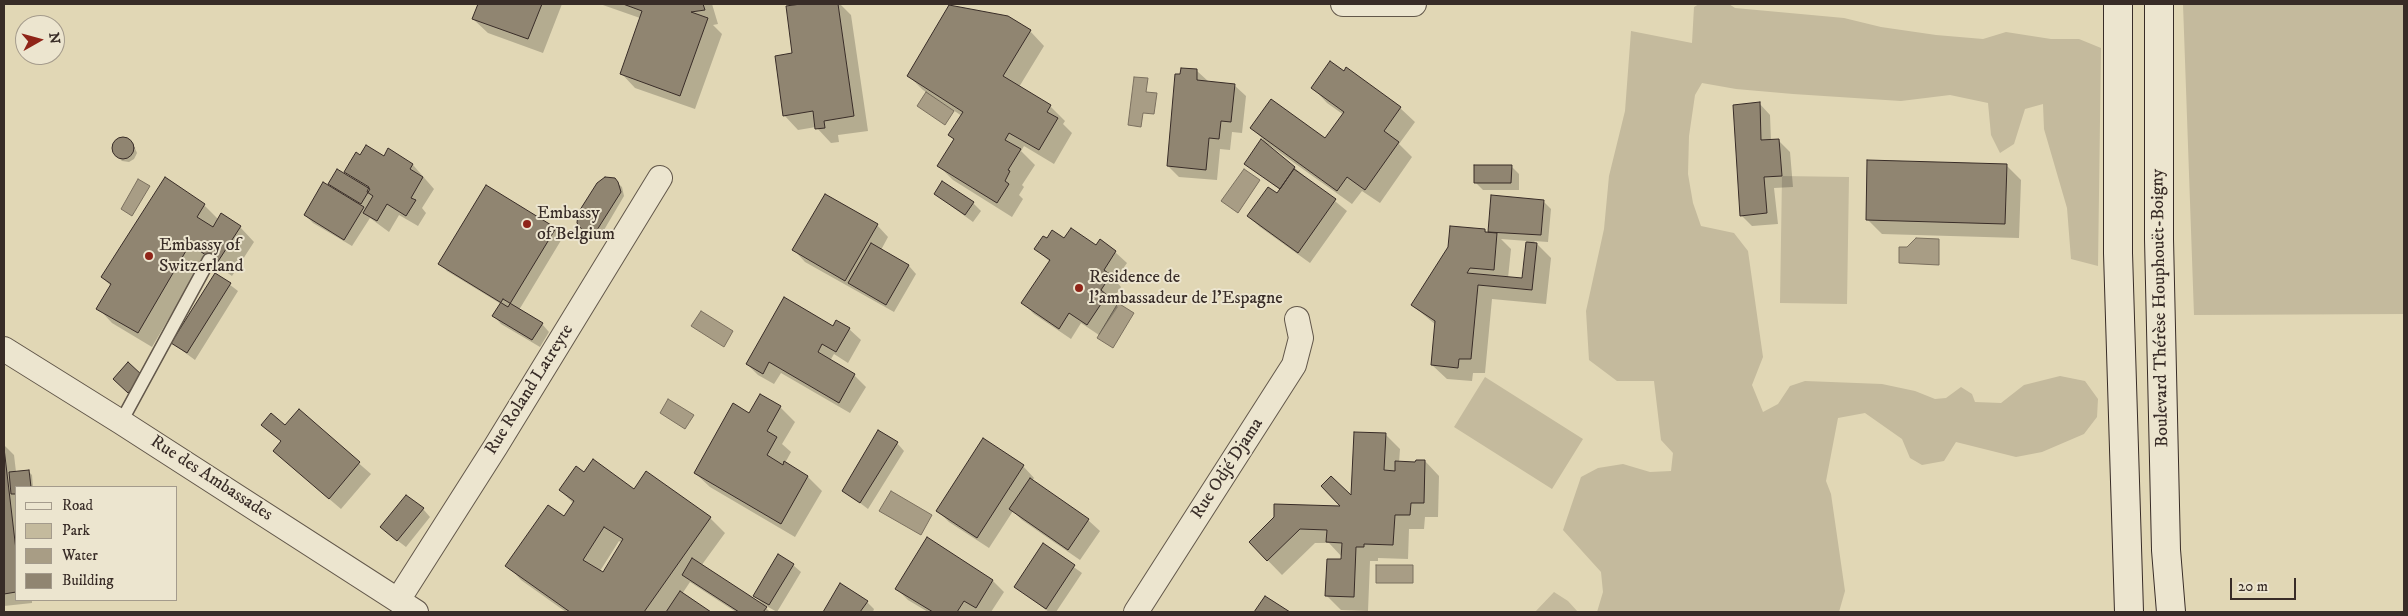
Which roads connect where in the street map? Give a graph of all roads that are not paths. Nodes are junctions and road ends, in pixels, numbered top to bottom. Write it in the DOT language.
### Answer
graph roads {
  1 [pos="1343,4"];
  2 [pos="1414,4"];
  3 [pos="2118,4"];
  4 [pos="2159,4"];
  5 [pos="660,178"];
  6 [pos="209,260"];
  7 [pos="1297,319"];
  8 [pos="4,349"];
  9 [pos="121,422"];
  10 [pos="407,606"];
  11 [pos="1136,612"];
  12 [pos="2129,612"];
  13 [pos="2171,612"];
  1 -- 2 [label="street"];
  3 -- 12 [label="main road"];
  4 -- 13 [label="main road, Boulevard Thérèse Houphouët-Boigny"];
  5 -- 10 [label="street, Rue Roland Latreyte"];
  6 -- 9 [label="lane"];
  7 -- 11 [label="street, Rue Odjé Djama"];
  8 -- 9 [label="street, Rue des Ambassades"];
  9 -- 10 [label="street, Rue des Ambassades"];
}
